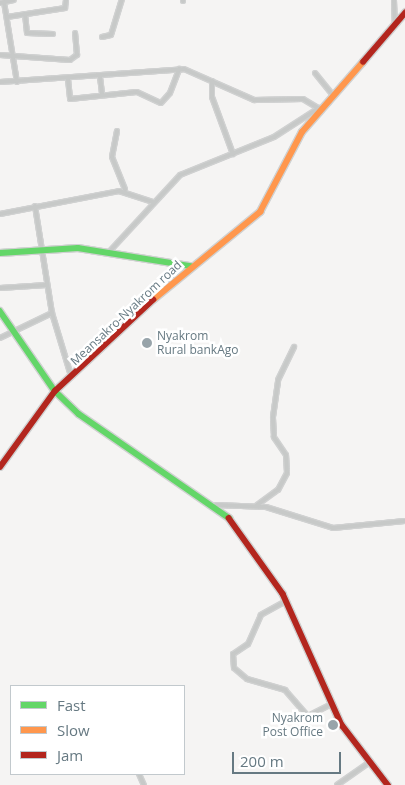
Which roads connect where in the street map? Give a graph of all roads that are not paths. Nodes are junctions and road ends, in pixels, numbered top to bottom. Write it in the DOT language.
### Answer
graph roads {
  1 [pos="14,0"];
  2 [pos="66,0"];
  3 [pos="122,0"];
  4 [pos="394,0"];
  5 [pos="2,2"];
  6 [pos="405,12"];
  7 [pos="25,14"];
  8 [pos="7,18"];
  9 [pos="0,20"];
  10 [pos="395,24"];
  11 [pos="75,33"];
  12 [pos="53,34"];
  13 [pos="102,37"];
  14 [pos="0,56"];
  15 [pos="13,56"];
  16 [pos="179,69"];
  17 [pos="315,73"];
  18 [pos="100,77"];
  19 [pos="68,79"];
  20 [pos="212,81"];
  21 [pos="0,82"];
  22 [pos="17,82"];
  23 [pos="102,94"];
  24 [pos="334,95"];
  25 [pos="320,109"];
  26 [pos="117,131"];
  27 [pos="233,154"];
  28 [pos="125,190"];
  29 [pos="153,202"];
  30 [pos="36,206"];
  31 [pos="0,214"];
  32 [pos="44,250"];
  33 [pos="109,252"];
  34 [pos="0,253"];
  35 [pos="191,266"];
  36 [pos="47,285"];
  37 [pos="0,288"];
  38 [pos="0,312"];
  39 [pos="52,313"];
  40 [pos="11,331"];
  41 [pos="0,338"];
  42 [pos="294,347"];
  43 [pos="71,376"];
  44 [pos="55,391"];
  45 [pos="0,467"];
  46 [pos="216,505"];
  47 [pos="257,505"];
  48 [pos="405,520"];
  49 [pos="286,601"];
  50 [pos="332,704"];
  51 [pos="369,764"];
  52 [pos="337,785"];
  53 [pos="388,785"];
  1 -- 5 [label="street"];
  2 -- 7 [label="street"];
  3 -- 13 [label="street"];
  4 -- 10 [label="street"];
  5 -- 8 [label="street"];
  6 -- 10 [label="street, Meansakro-Nyakrom road"];
  7 -- 8 [label="street"];
  7 -- 12 [label="street"];
  8 -- 9 [label="street"];
  8 -- 15 [label="street"];
  10 -- 24 [label="street, Meansakro-Nyakrom road"];
  11 -- 15 [label="street"];
  14 -- 15 [label="street"];
  15 -- 22 [label="street"];
  16 -- 18 [label="street"];
  16 -- 20 [label="street"];
  16 -- 23 [label="street"];
  17 -- 24 [label="street"];
  18 -- 19 [label="street"];
  18 -- 23 [label="street"];
  19 -- 22 [label="street"];
  19 -- 23 [label="street"];
  20 -- 25 [label="street"];
  20 -- 27 [label="street"];
  21 -- 22 [label="street"];
  24 -- 25 [label="street, Meansakro-Nyakrom road"];
  25 -- 27 [label="street"];
  25 -- 35 [label="street, Meansakro-Nyakrom road"];
  26 -- 28 [label="street"];
  27 -- 29 [label="street"];
  28 -- 29 [label="street"];
  28 -- 30 [label="street"];
  29 -- 33 [label="street"];
  30 -- 31 [label="street"];
  30 -- 32 [label="street"];
  32 -- 33 [label="street"];
  32 -- 34 [label="street"];
  32 -- 36 [label="street"];
  33 -- 35 [label="street"];
  35 -- 43 [label="street, Meansakro-Nyakrom road"];
  36 -- 37 [label="street"];
  36 -- 39 [label="street"];
  38 -- 40 [label="street"];
  39 -- 40 [label="street"];
  39 -- 43 [label="street"];
  40 -- 41 [label="street"];
  40 -- 44 [label="street"];
  42 -- 47 [label="street"];
  43 -- 44 [label="street, Meansakro-Nyakrom road"];
  44 -- 45 [label="street, Meansakro-Nyakrom road"];
  44 -- 46 [label="street"];
  46 -- 47 [label="street"];
  46 -- 49 [label="street"];
  47 -- 48 [label="street"];
  49 -- 50 [label="street"];
  49 -- 50 [label="street"];
  50 -- 51 [label="street"];
  51 -- 52 [label="street"];
  51 -- 53 [label="street"];
}
